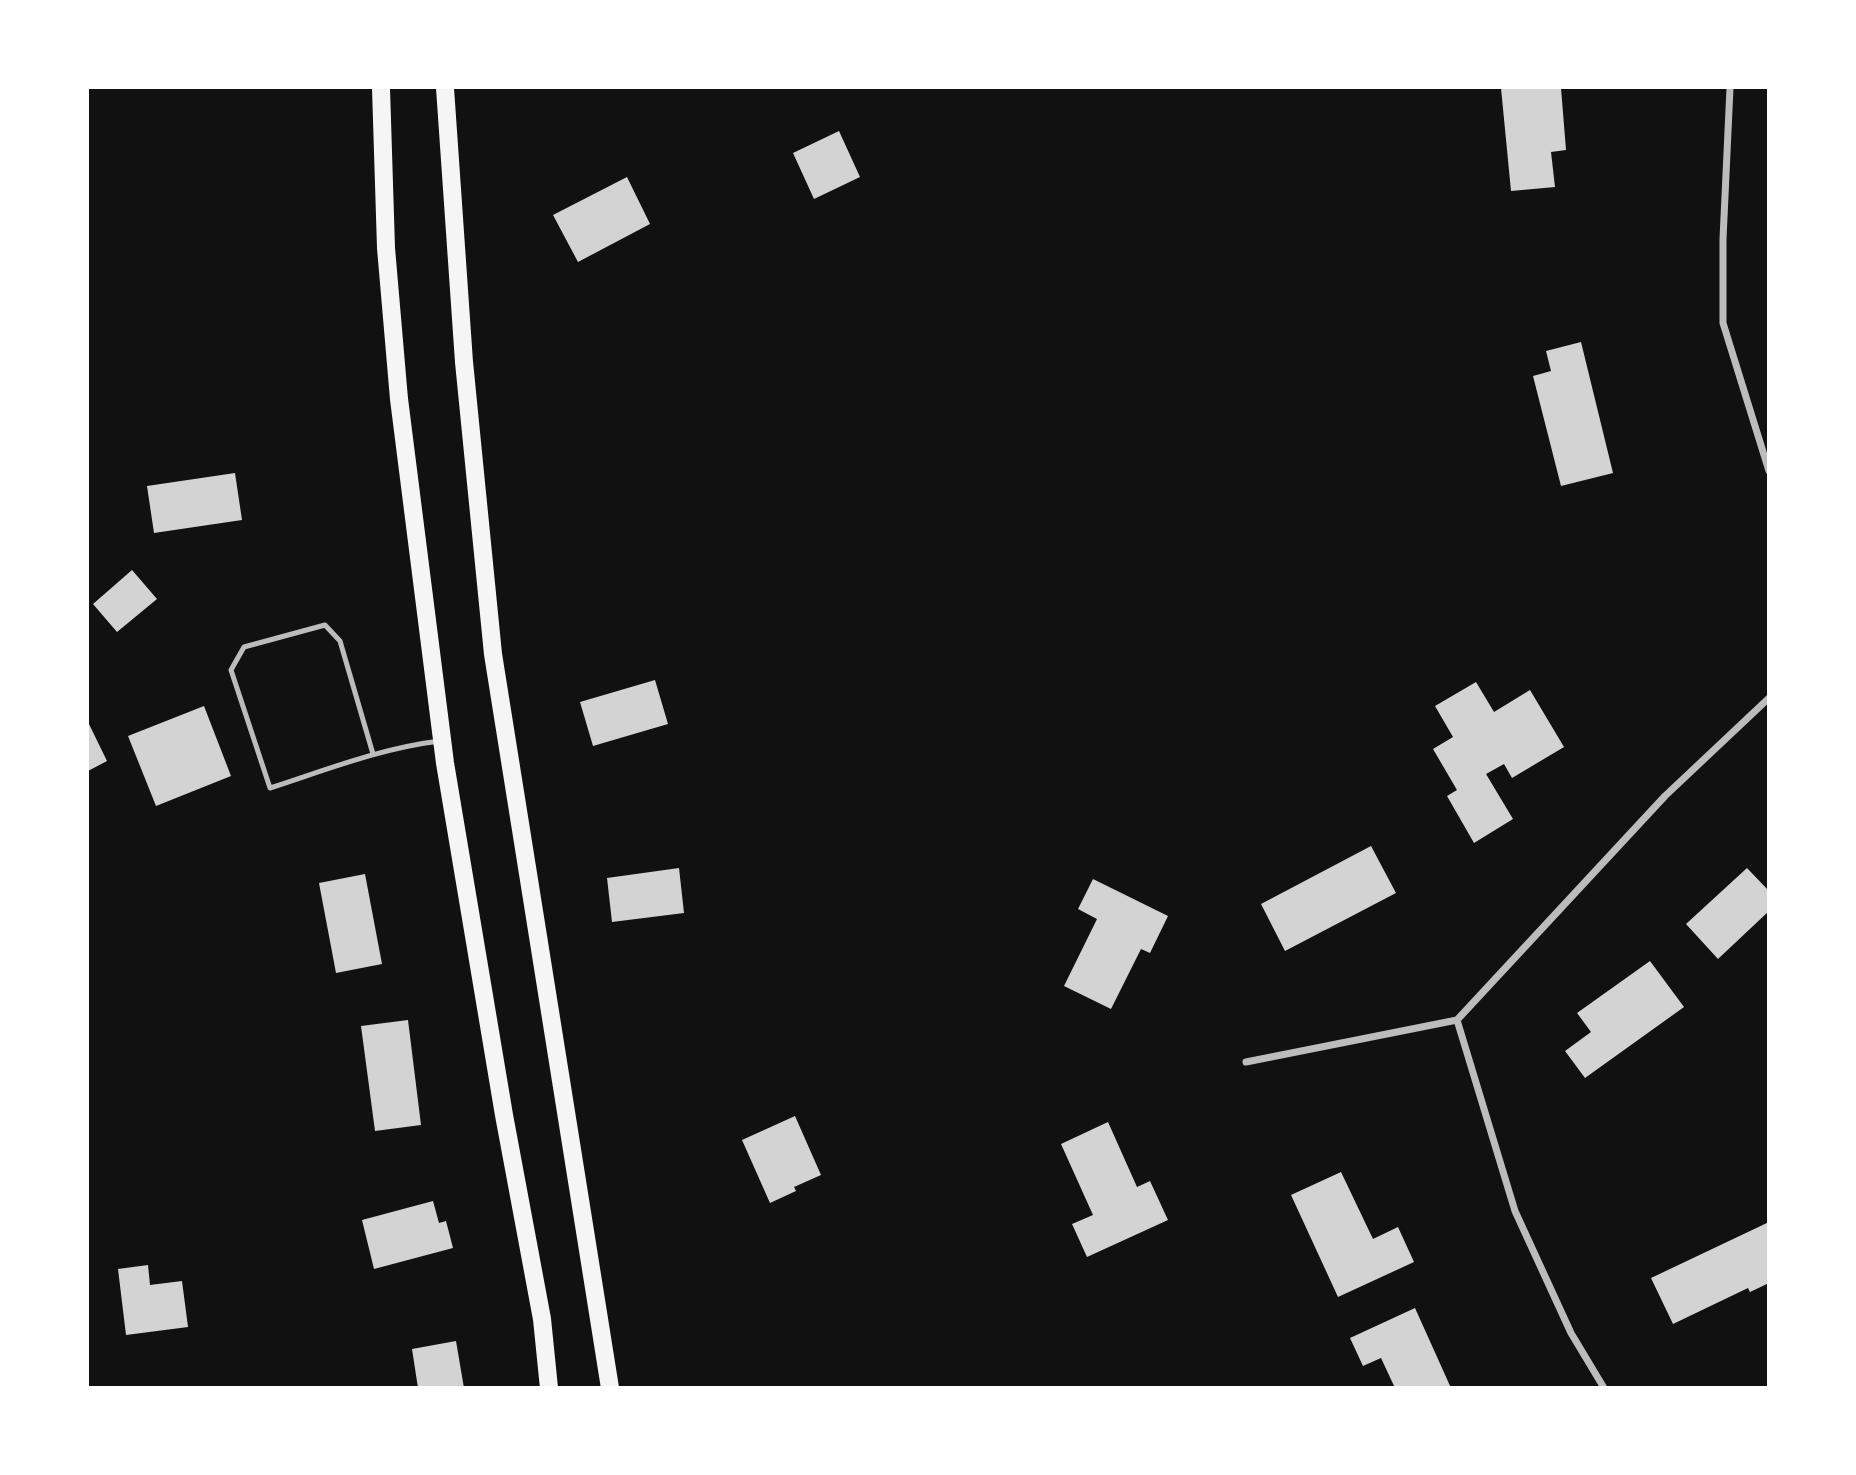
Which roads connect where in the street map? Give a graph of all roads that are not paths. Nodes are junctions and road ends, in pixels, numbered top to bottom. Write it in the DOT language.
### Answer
graph roads {
  1 [pos="381,88"];
  2 [pos="445,88"];
  3 [pos="1730,88"];
  4 [pos="1769,471"];
  5 [pos="1769,698"];
  6 [pos="443,741"];
  7 [pos="373,754"];
  8 [pos="1457,1020"];
  9 [pos="1246,1062"];
  10 [pos="548,1388"];
  11 [pos="610,1388"];
  12 [pos="1604,1388"];
  1 -- 6 [label="main road"];
  2 -- 11 [label="main road"];
  3 -- 4 [label="street"];
  5 -- 8 [label="street"];
  6 -- 7 [label="lane"];
  6 -- 10 [label="main road"];
  7 -- 7 [label="lane"];
  8 -- 9 [label="street"];
  8 -- 12 [label="street"];
}
